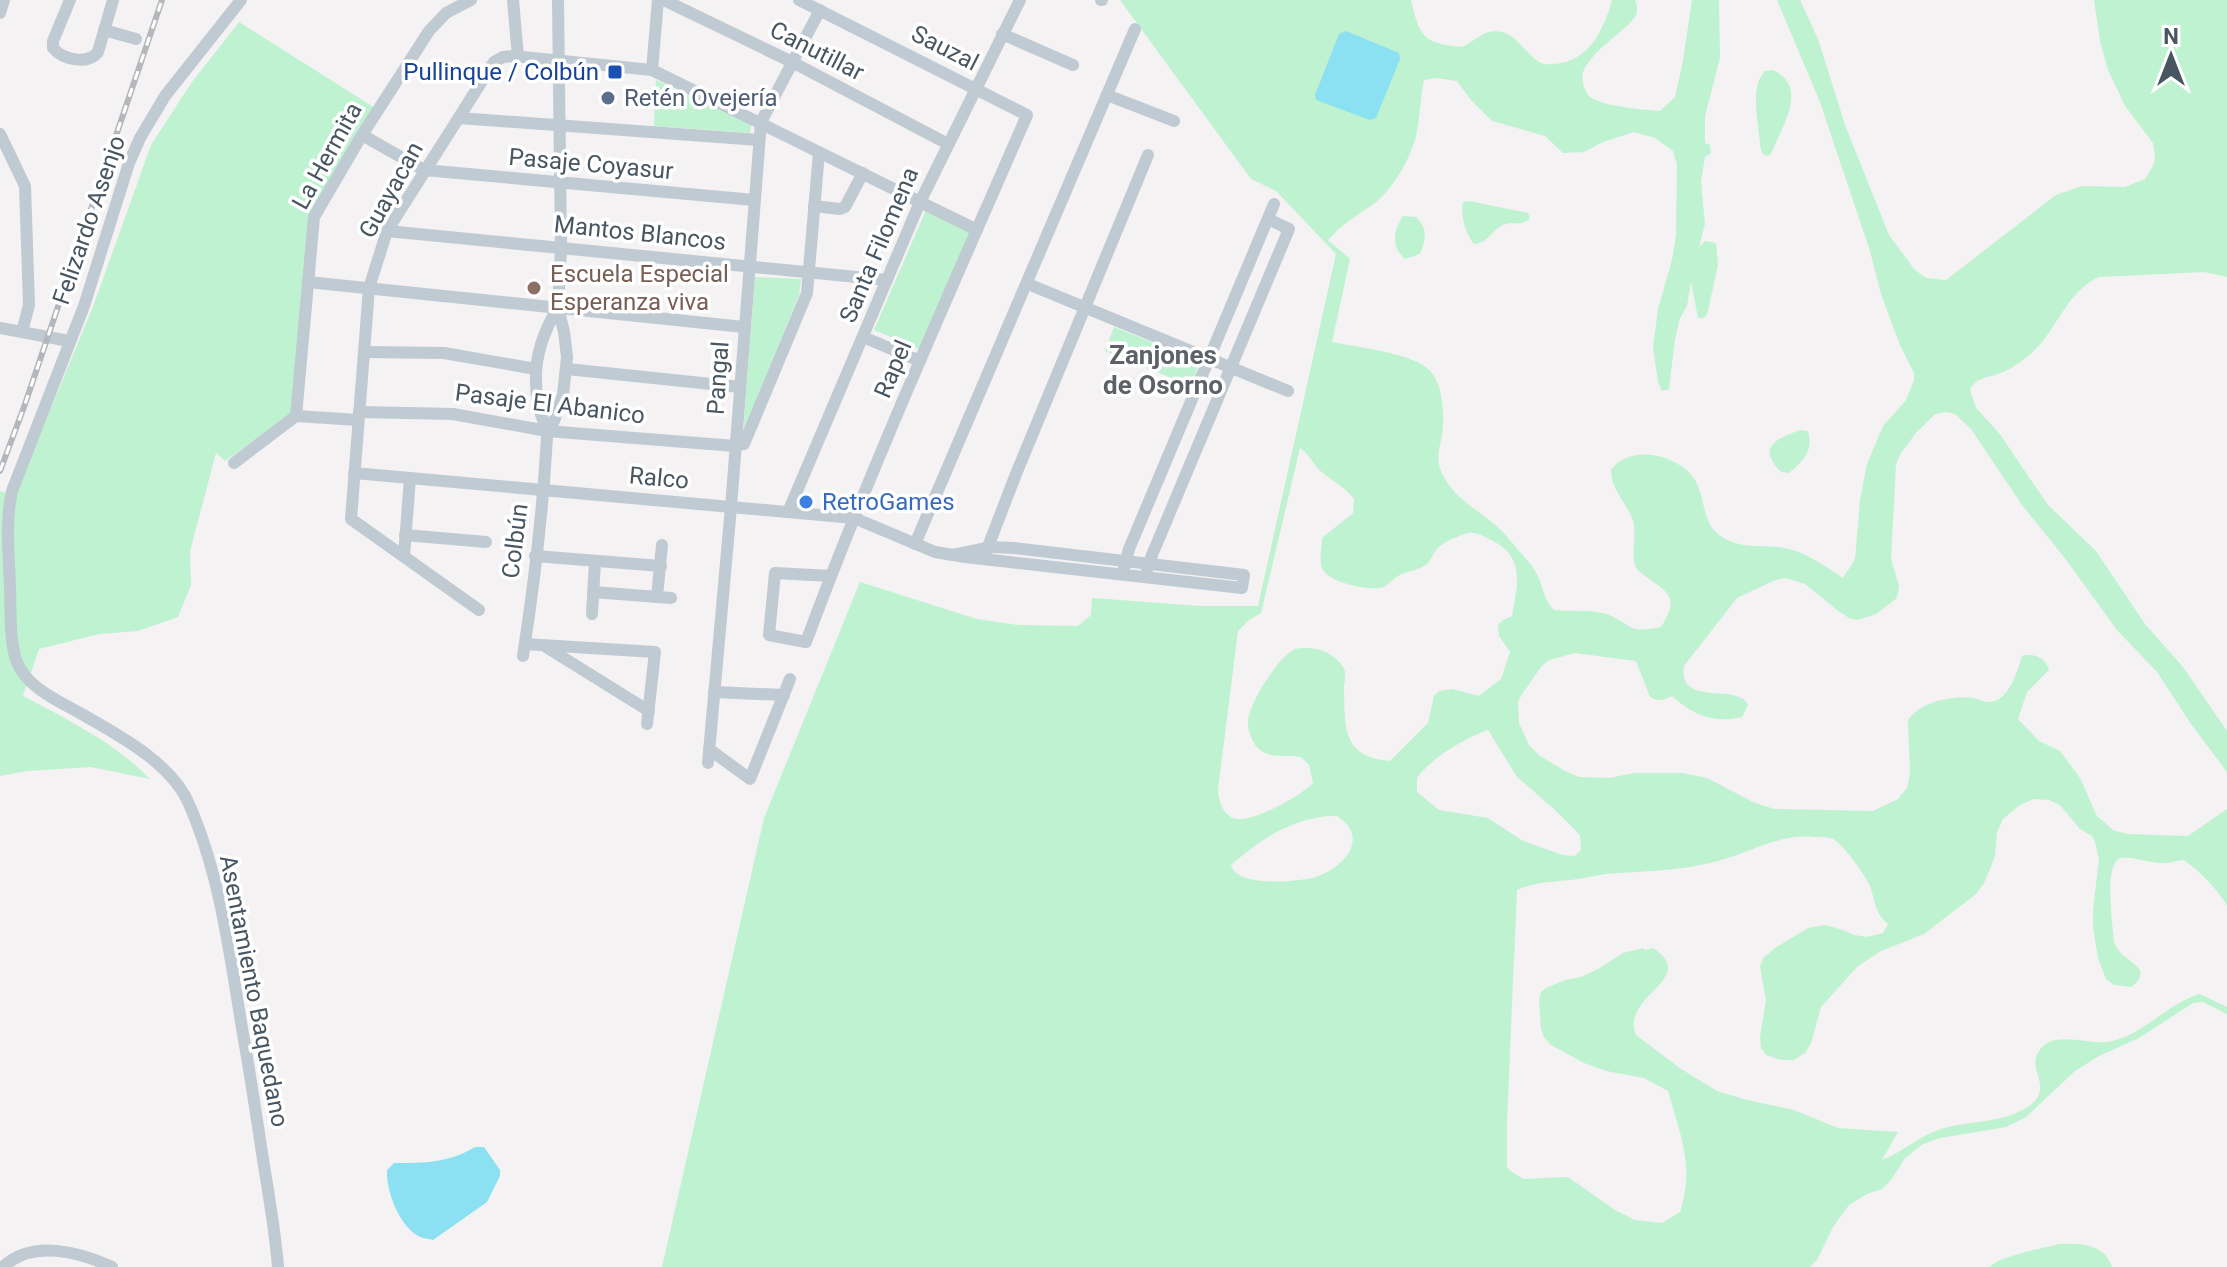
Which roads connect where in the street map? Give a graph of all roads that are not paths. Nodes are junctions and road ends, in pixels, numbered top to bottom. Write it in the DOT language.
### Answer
graph roads {
  1 [pos="4,0"];
  2 [pos="70,0"];
  3 [pos="113,0"];
  4 [pos="241,0"];
  5 [pos="471,0"];
  6 [pos="513,0"];
  7 [pos="558,0"];
  8 [pos="661,0"];
  9 [pos="799,0"];
  10 [pos="1020,0"];
  11 [pos="820,10"];
  12 [pos="0,13"];
  13 [pos="1135,29"];
  14 [pos="104,30"];
  15 [pos="1002,34"];
  16 [pos="136,39"];
  17 [pos="518,57"];
  18 [pos="561,61"];
  19 [pos="792,62"];
  20 [pos="1073,65"];
  21 [pos="652,70"];
  22 [pos="976,88"];
  23 [pos="1107,95"];
  24 [pos="1027,115"];
  25 [pos="459,118"];
  26 [pos="1174,121"];
  27 [pos="761,122"];
  28 [pos="560,126"];
  29 [pos="0,134"];
  30 [pos="362,135"];
  31 [pos="759,140"];
  32 [pos="948,144"];
  33 [pos="819,152"];
  34 [pos="1148,155"];
  35 [pos="424,170"];
  36 [pos="863,173"];
  37 [pos="560,183"];
  38 [pos="754,200"];
  39 [pos="920,202"];
  40 [pos="1274,204"];
  41 [pos="814,206"];
  42 [pos="1268,219"];
  43 [pos="977,230"];
  44 [pos="387,231"];
  45 [pos="561,248"];
  46 [pos="749,266"];
  47 [pos="809,272"];
  48 [pos="887,280"];
  49 [pos="308,282"];
  50 [pos="1028,284"];
  51 [pos="369,288"];
  52 [pos="1084,307"];
  53 [pos="558,308"];
  54 [pos="744,327"];
  55 [pos="0,328"];
  56 [pos="22,332"];
  57 [pos="863,337"];
  58 [pos="69,341"];
  59 [pos="364,352"];
  60 [pos="1209,359"];
  61 [pos="920,361"];
  62 [pos="1231,368"];
  63 [pos="536,369"];
  64 [pos="567,369"];
  65 [pos="740,387"];
  66 [pos="1288,391"];
  67 [pos="1194,394"];
  68 [pos="1216,403"];
  69 [pos="296,416"];
  70 [pos="358,416"];
  71 [pos="547,431"];
  72 [pos="735,446"];
  73 [pos="234,463"];
  74 [pos="354,473"];
  75 [pos="410,478"];
  76 [pos="543,490"];
  77 [pos="731,507"];
  78 [pos="788,512"];
  79 [pos="854,518"];
  80 [pos="405,535"];
  81 [pos="486,542"];
  82 [pos="915,544"];
  83 [pos="662,545"];
  84 [pos="986,554"];
  85 [pos="404,556"];
  86 [pos="535,556"];
  87 [pos="595,561"];
  88 [pos="1125,561"];
  89 [pos="661,566"];
  90 [pos="1147,571"];
  91 [pos="1122,575"];
  92 [pos="831,576"];
  93 [pos="1243,582"];
  94 [pos="593,592"];
  95 [pos="479,610"];
  96 [pos="592,614"];
  97 [pos="543,645"];
  98 [pos="790,679"];
  99 [pos="714,692"];
  100 [pos="784,695"];
  101 [pos="709,749"];
  102 [pos="708,763"];
  103 [pos="3,1267"];
  104 [pos="112,1267"];
  105 [pos="278,1267"];
  1 -- 12 [label="street"];
  2 -- 14 [label="street"];
  3 -- 14 [label="street"];
  4 -- 58 [label="street, Felizardo Asenjo"];
  5 -- 30 [label="street, La Hermita"];
  6 -- 17 [label="street"];
  7 -- 18 [label="street, Colbún"];
  8 -- 19 [label="street, Canutillar"];
  8 -- 21 [label="street"];
  9 -- 11 [label="street, Sauzal"];
  10 -- 15 [label="street, Santa Filomena"];
  11 -- 19 [label="street, Pangal"];
  11 -- 22 [label="street, Sauzal"];
  13 -- 23 [label="street"];
  14 -- 16 [label="street"];
  15 -- 20 [label="street"];
  15 -- 22 [label="street, Santa Filomena"];
  17 -- 18 [label="street"];
  17 -- 25 [label="street, Guayacan"];
  18 -- 21 [label="street"];
  18 -- 28 [label="street, Colbún"];
  19 -- 27 [label="street, Pangal"];
  19 -- 32 [label="street, Canutillar"];
  21 -- 27 [label="street"];
  22 -- 24 [label="street, Sauzal"];
  22 -- 32 [label="street, Santa Filomena"];
  23 -- 26 [label="street"];
  23 -- 50 [label="street"];
  24 -- 43 [label="street, Rapel"];
  25 -- 28 [label="street"];
  25 -- 35 [label="street, Guayacan"];
  27 -- 31 [label="street, Pangal"];
  27 -- 33 [label="street"];
  28 -- 31 [label="street"];
  28 -- 37 [label="street, Colbún"];
  29 -- 56 [label="street"];
  30 -- 35 [label="street"];
  30 -- 49 [label="street, La Hermita"];
  31 -- 38 [label="street, Pangal"];
  32 -- 39 [label="street, Santa Filomena"];
  33 -- 36 [label="street"];
  33 -- 41 [label="street"];
  34 -- 52 [label="street"];
  35 -- 37 [label="street, Pasaje Coyasur"];
  35 -- 44 [label="street, Guayacan"];
  36 -- 39 [label="street"];
  36 -- 41 [label="street"];
  37 -- 38 [label="street, Pasaje Coyasur"];
  37 -- 45 [label="street, Colbún"];
  38 -- 46 [label="street, Pangal"];
  39 -- 43 [label="street"];
  39 -- 48 [label="street, Santa Filomena"];
  40 -- 42 [label="street"];
  41 -- 47 [label="street"];
  42 -- 60 [label="street"];
  42 -- 62 [label="street"];
  43 -- 61 [label="street, Rapel"];
  44 -- 45 [label="street, Mantos Blancos"];
  44 -- 51 [label="street, Guayacan"];
  45 -- 46 [label="street, Mantos Blancos"];
  45 -- 53 [label="street, Colbún"];
  46 -- 47 [label="street, Mantos Blancos"];
  46 -- 54 [label="street, Pangal"];
  47 -- 48 [label="street, Mantos Blancos"];
  47 -- 72 [label="street"];
  48 -- 57 [label="street, Santa Filomena"];
  49 -- 51 [label="street"];
  49 -- 69 [label="street, La Hermita"];
  50 -- 52 [label="street"];
  50 -- 82 [label="street"];
  51 -- 53 [label="street"];
  51 -- 59 [label="street, Guayacan"];
  52 -- 60 [label="street"];
  52 -- 84 [label="street"];
  53 -- 54 [label="street"];
  53 -- 63 [label="street, Colbún"];
  53 -- 64 [label="street, Colbún"];
  54 -- 65 [label="street, Pangal"];
  55 -- 56 [label="street"];
  56 -- 58 [label="street"];
  57 -- 61 [label="street"];
  57 -- 78 [label="street, Santa Filomena"];
  58 -- 105 [label="street, Asentamiento Baquedano"];
  59 -- 63 [label="street"];
  59 -- 70 [label="street, Guayacan"];
  60 -- 62 [label="street"];
  60 -- 67 [label="street"];
  61 -- 79 [label="street, Rapel"];
  62 -- 66 [label="street"];
  62 -- 68 [label="street"];
  63 -- 71 [label="street, Colbún"];
  64 -- 65 [label="street"];
  64 -- 71 [label="street, Colbún"];
  65 -- 72 [label="street, Pangal"];
  67 -- 68 [label="street"];
  67 -- 88 [label="street"];
  68 -- 90 [label="street"];
  69 -- 70 [label="street"];
  69 -- 73 [label="street"];
  70 -- 71 [label="street, Pasaje El Abanico"];
  70 -- 74 [label="street, Guayacan"];
  71 -- 72 [label="street, Pasaje El Abanico"];
  71 -- 76 [label="street, Colbún"];
  72 -- 77 [label="street, Pangal"];
  74 -- 75 [label="street, Ralco"];
  74 -- 85 [label="street, Guayacan"];
  75 -- 76 [label="street, Ralco"];
  75 -- 80 [label="street"];
  76 -- 77 [label="street, Ralco"];
  76 -- 86 [label="street, Colbún"];
  77 -- 78 [label="street, Ralco"];
  77 -- 99 [label="street, Pangal"];
  78 -- 79 [label="street, Ralco"];
  79 -- 82 [label="street, Ralco"];
  79 -- 92 [label="street, Rapel"];
  80 -- 81 [label="street"];
  80 -- 85 [label="street"];
  82 -- 84 [label="street, Ralco"];
  83 -- 89 [label="street"];
  84 -- 88 [label="street, Ralco"];
  84 -- 91 [label="street, Ralco"];
  85 -- 95 [label="street"];
  86 -- 87 [label="street"];
  86 -- 97 [label="street, Colbún"];
  87 -- 89 [label="street"];
  87 -- 94 [label="street"];
  88 -- 90 [label="street, Ralco"];
  88 -- 91 [label="street"];
  89 -- 94 [label="street"];
  90 -- 91 [label="street, Ralco"];
  90 -- 93 [label="street, Ralco"];
  92 -- 92 [label="street, Rapel"];
  94 -- 96 [label="street"];
  97 -- 97 [label="street"];
  98 -- 100 [label="street"];
  99 -- 100 [label="street"];
  99 -- 101 [label="street, Pangal"];
  100 -- 101 [label="street"];
  101 -- 102 [label="street, Pangal"];
  103 -- 104 [label="street"];
}
